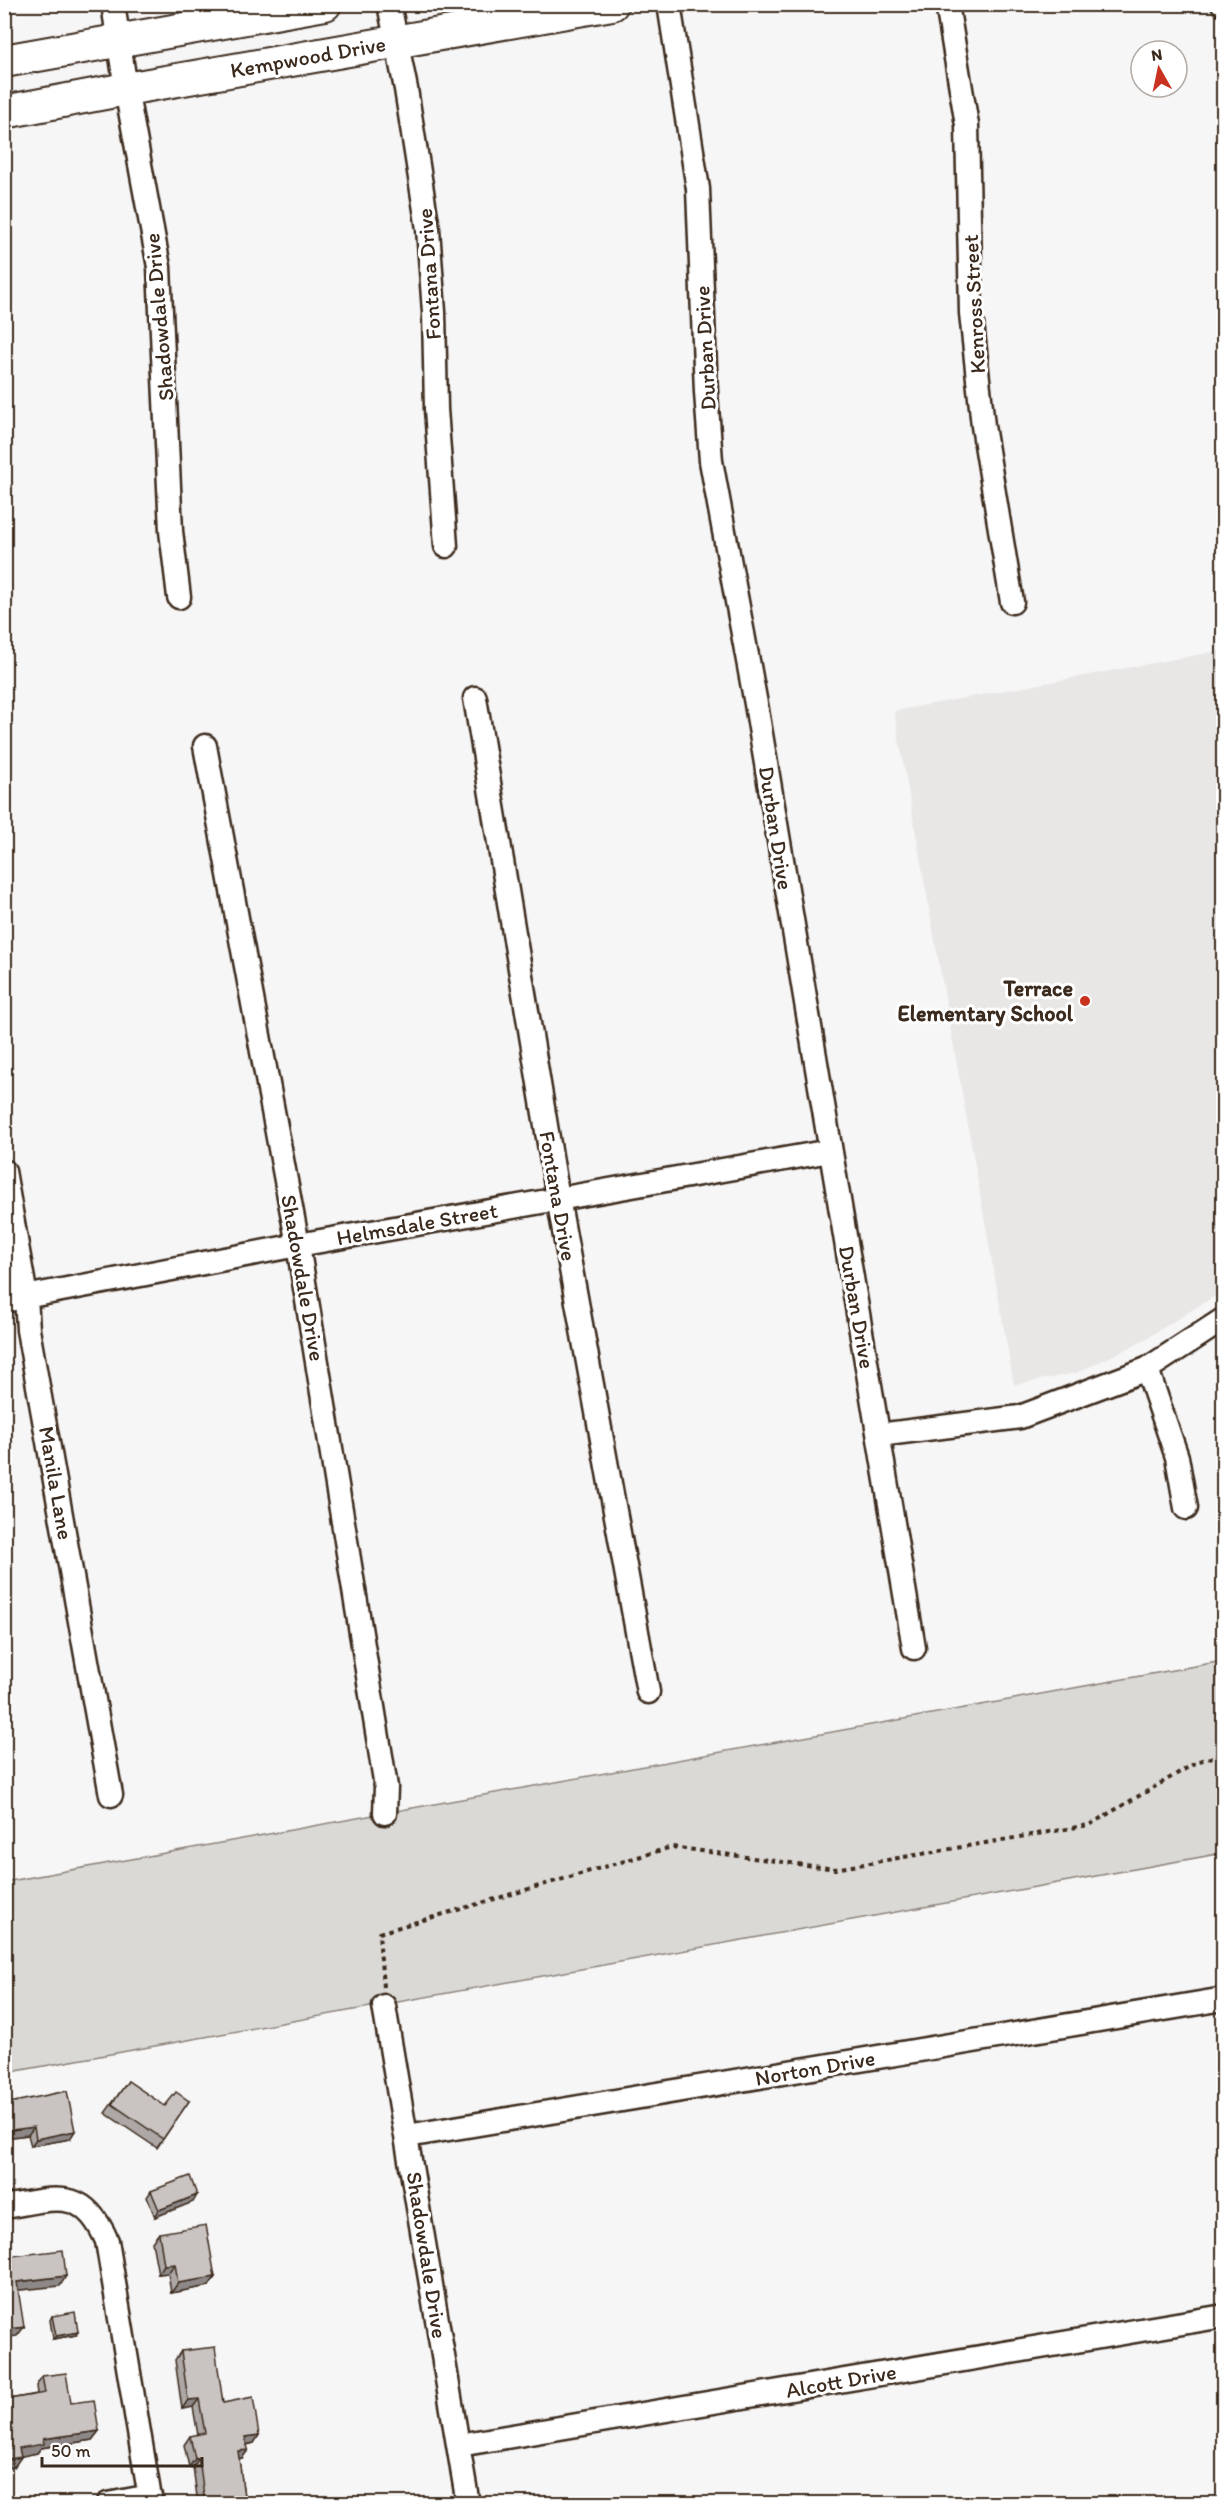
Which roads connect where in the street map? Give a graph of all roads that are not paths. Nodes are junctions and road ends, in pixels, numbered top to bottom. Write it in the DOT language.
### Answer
graph roads {
  1 [pos="113,4"];
  2 [pos="325,4"];
  3 [pos="389,4"];
  4 [pos="612,4"];
  5 [pos="669,4"];
  6 [pos="947,4"];
  7 [pos="120,39"];
  8 [pos="396,41"];
  9 [pos="4,61"];
  10 [pos="126,88"];
  11 [pos="4,112"];
  12 [pos="446,546"];
  13 [pos="179,597"];
  14 [pos="1012,602"];
  15 [pos="475,699"];
  16 [pos="205,746"];
  17 [pos="830,1151"];
  18 [pos="4,1172"];
  19 [pos="558,1198"];
  20 [pos="298,1245"];
  21 [pos="15,1299"];
  22 [pos="1224,1319"];
  23 [pos="1147,1369"];
  24 [pos="879,1435"];
  25 [pos="1186,1508"];
  26 [pos="914,1648"];
  27 [pos="648,1692"];
  28 [pos="111,1795"];
  29 [pos="385,1813"];
  30 [pos="1224,1999"];
  31 [pos="384,2006"];
  32 [pos="407,2136"];
  33 [pos="4,2207"];
  34 [pos="1224,2316"];
  35 [pos="459,2445"];
  36 [pos="151,2500"];
  37 [pos="108,2504"];
  38 [pos="468,2504"];
  1 -- 7 [label="street, Shadowdale Drive"];
  2 -- 7 [label="main road"];
  3 -- 8 [label="street, Fontana Drive"];
  4 -- 8 [label="main road, Kempwood Drive"];
  5 -- 17 [label="street, Durban Drive"];
  6 -- 14 [label="street, Kenross Street"];
  7 -- 9 [label="main road"];
  7 -- 10 [label="street, Shadowdale Drive"];
  8 -- 10 [label="main road, Kempwood Drive"];
  8 -- 12 [label="street, Fontana Drive"];
  10 -- 11 [label="main road, Kempwood Drive"];
  10 -- 13 [label="street, Shadowdale Drive"];
  15 -- 19 [label="street, Fontana Drive"];
  16 -- 20 [label="street, Shadowdale Drive"];
  17 -- 19 [label="street, Helmsdale Street"];
  17 -- 24 [label="street, Durban Drive"];
  18 -- 21 [label="street, Manila Lane"];
  19 -- 20 [label="street, Helmsdale Street"];
  19 -- 27 [label="street, Fontana Drive"];
  20 -- 21 [label="street, Helmsdale Street"];
  20 -- 29 [label="street, Shadowdale Drive"];
  21 -- 28 [label="street, Manila Lane"];
  22 -- 23 [label="street"];
  23 -- 24 [label="street"];
  23 -- 25 [label="street"];
  24 -- 26 [label="street, Durban Drive"];
  30 -- 32 [label="street, Norton Drive"];
  31 -- 32 [label="street, Shadowdale Drive"];
  32 -- 35 [label="street, Shadowdale Drive"];
  33 -- 36 [label="street"];
  34 -- 35 [label="street, Alcott Drive"];
  35 -- 38 [label="street, Shadowdale Drive"];
  36 -- 37 [label="street"];
}
